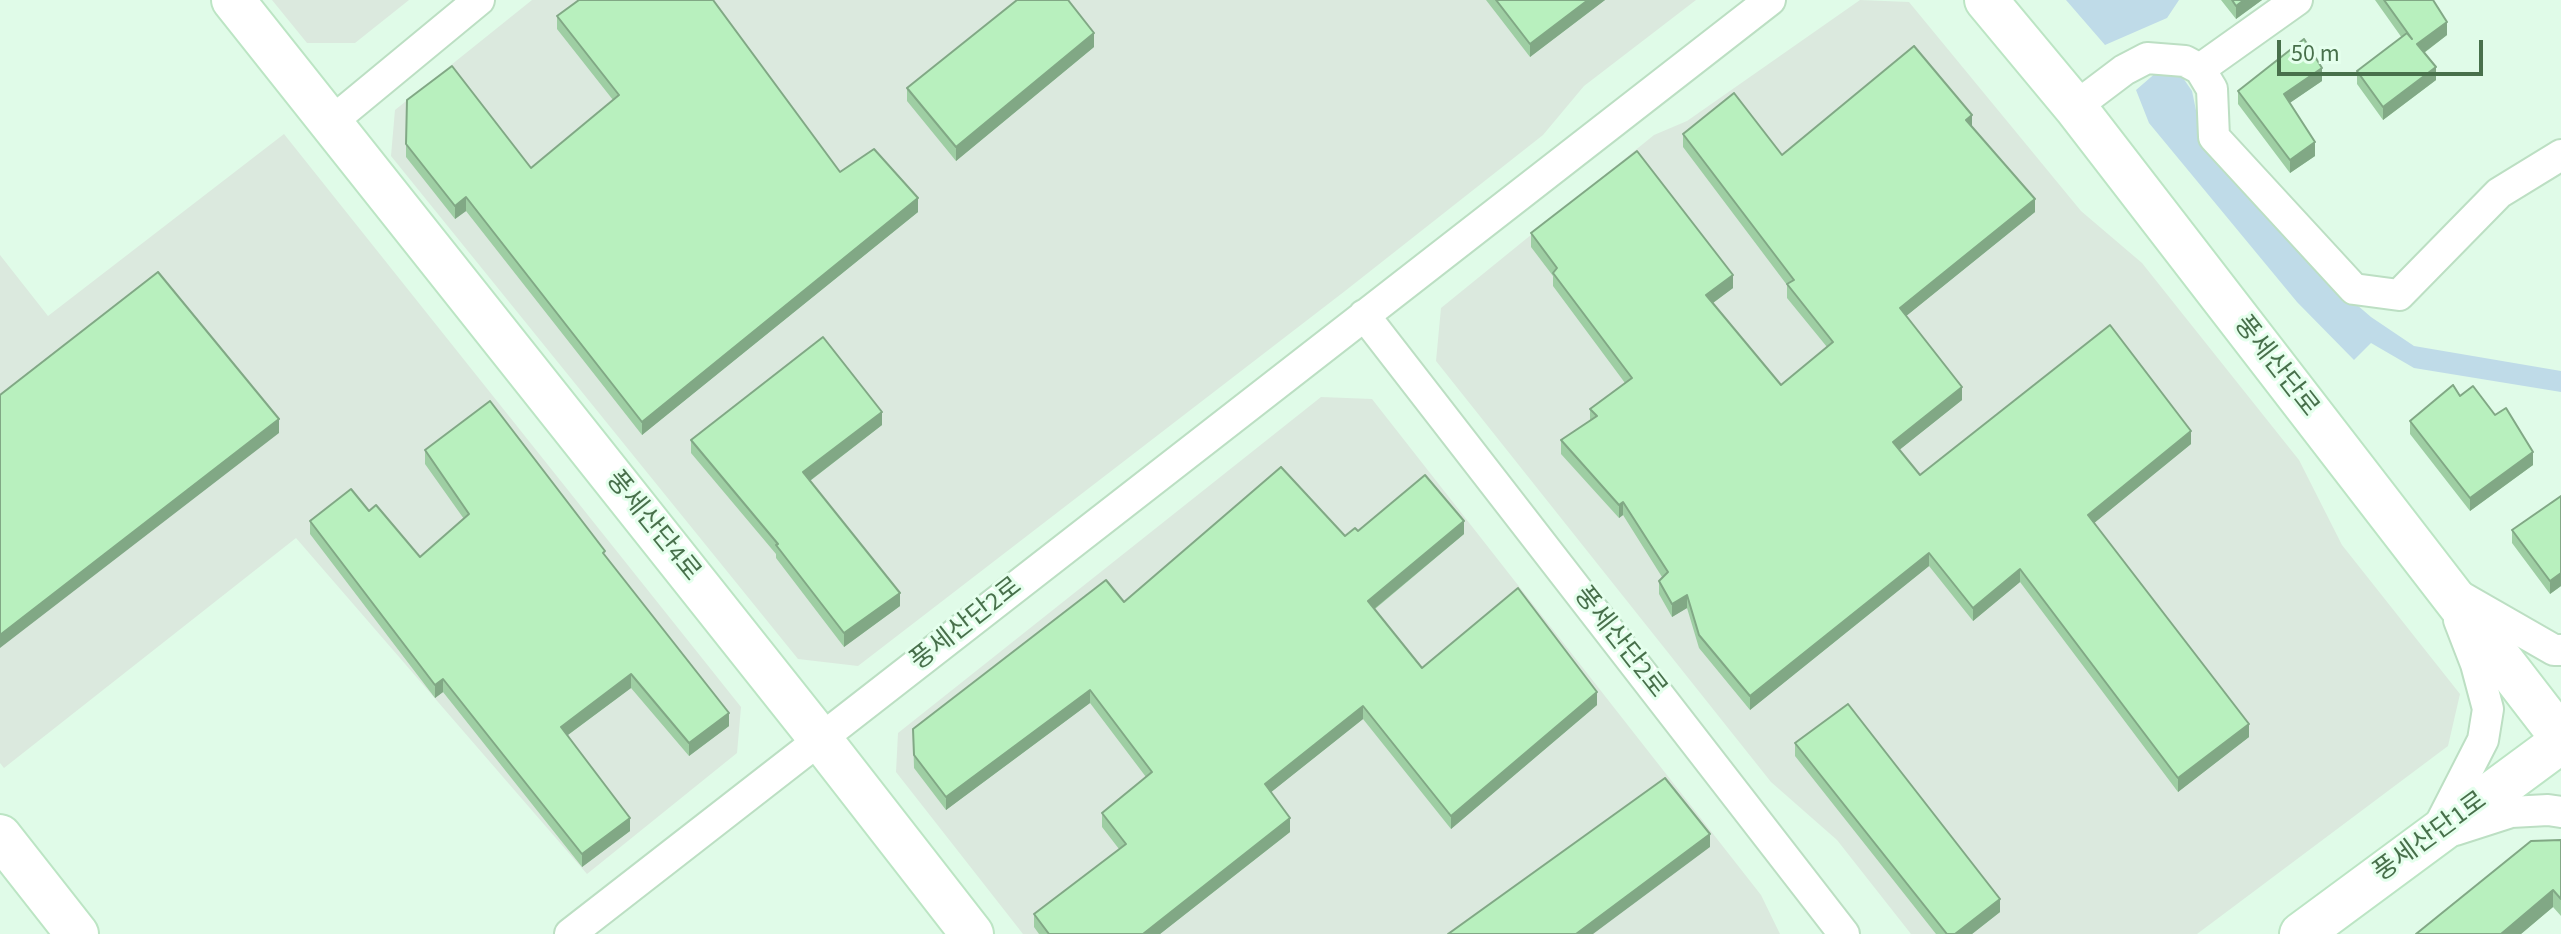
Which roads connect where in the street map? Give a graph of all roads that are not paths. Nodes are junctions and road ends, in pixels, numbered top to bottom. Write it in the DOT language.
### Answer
graph roads {
  1 [pos="233,0"];
  2 [pos="479,0"];
  3 [pos="1770,0"];
  4 [pos="2297,0"];
  5 [pos="1984,1"];
  6 [pos="2200,69"];
  7 [pos="2075,107"];
  8 [pos="330,123"];
  9 [pos="2561,155"];
  10 [pos="1364,315"];
  11 [pos="2446,589"];
  12 [pos="2561,650"];
  13 [pos="2561,739"];
  14 [pos="821,740"];
  15 [pos="2561,812"];
  16 [pos="0,836"];
  17 [pos="2434,836"];
  18 [pos="77,934"];
  19 [pos="570,934"];
  20 [pos="972,934"];
  21 [pos="1844,934"];
  22 [pos="2301,934"];
  1 -- 8 [label="street, 풍세산단4로"];
  2 -- 8 [label="street"];
  3 -- 10 [label="street, 풍세산단2로"];
  4 -- 6 [label="street"];
  5 -- 7 [label="street, 풍세산단로"];
  6 -- 7 [label="street"];
  6 -- 9 [label="street"];
  7 -- 11 [label="street, 풍세산단로"];
  8 -- 14 [label="street, 풍세산단4로"];
  10 -- 14 [label="street, 풍세산단2로"];
  10 -- 21 [label="street, 풍세산단2로"];
  11 -- 12 [label="street"];
  11 -- 13 [label="street, 풍세산단로"];
  11 -- 17 [label="street"];
  13 -- 17 [label="street, 풍세산단1로"];
  14 -- 19 [label="street, 풍세산단2로"];
  14 -- 20 [label="street, 풍세산단4로"];
  15 -- 17 [label="street"];
  16 -- 18 [label="street"];
  17 -- 22 [label="street, 풍세산단1로"];
}
